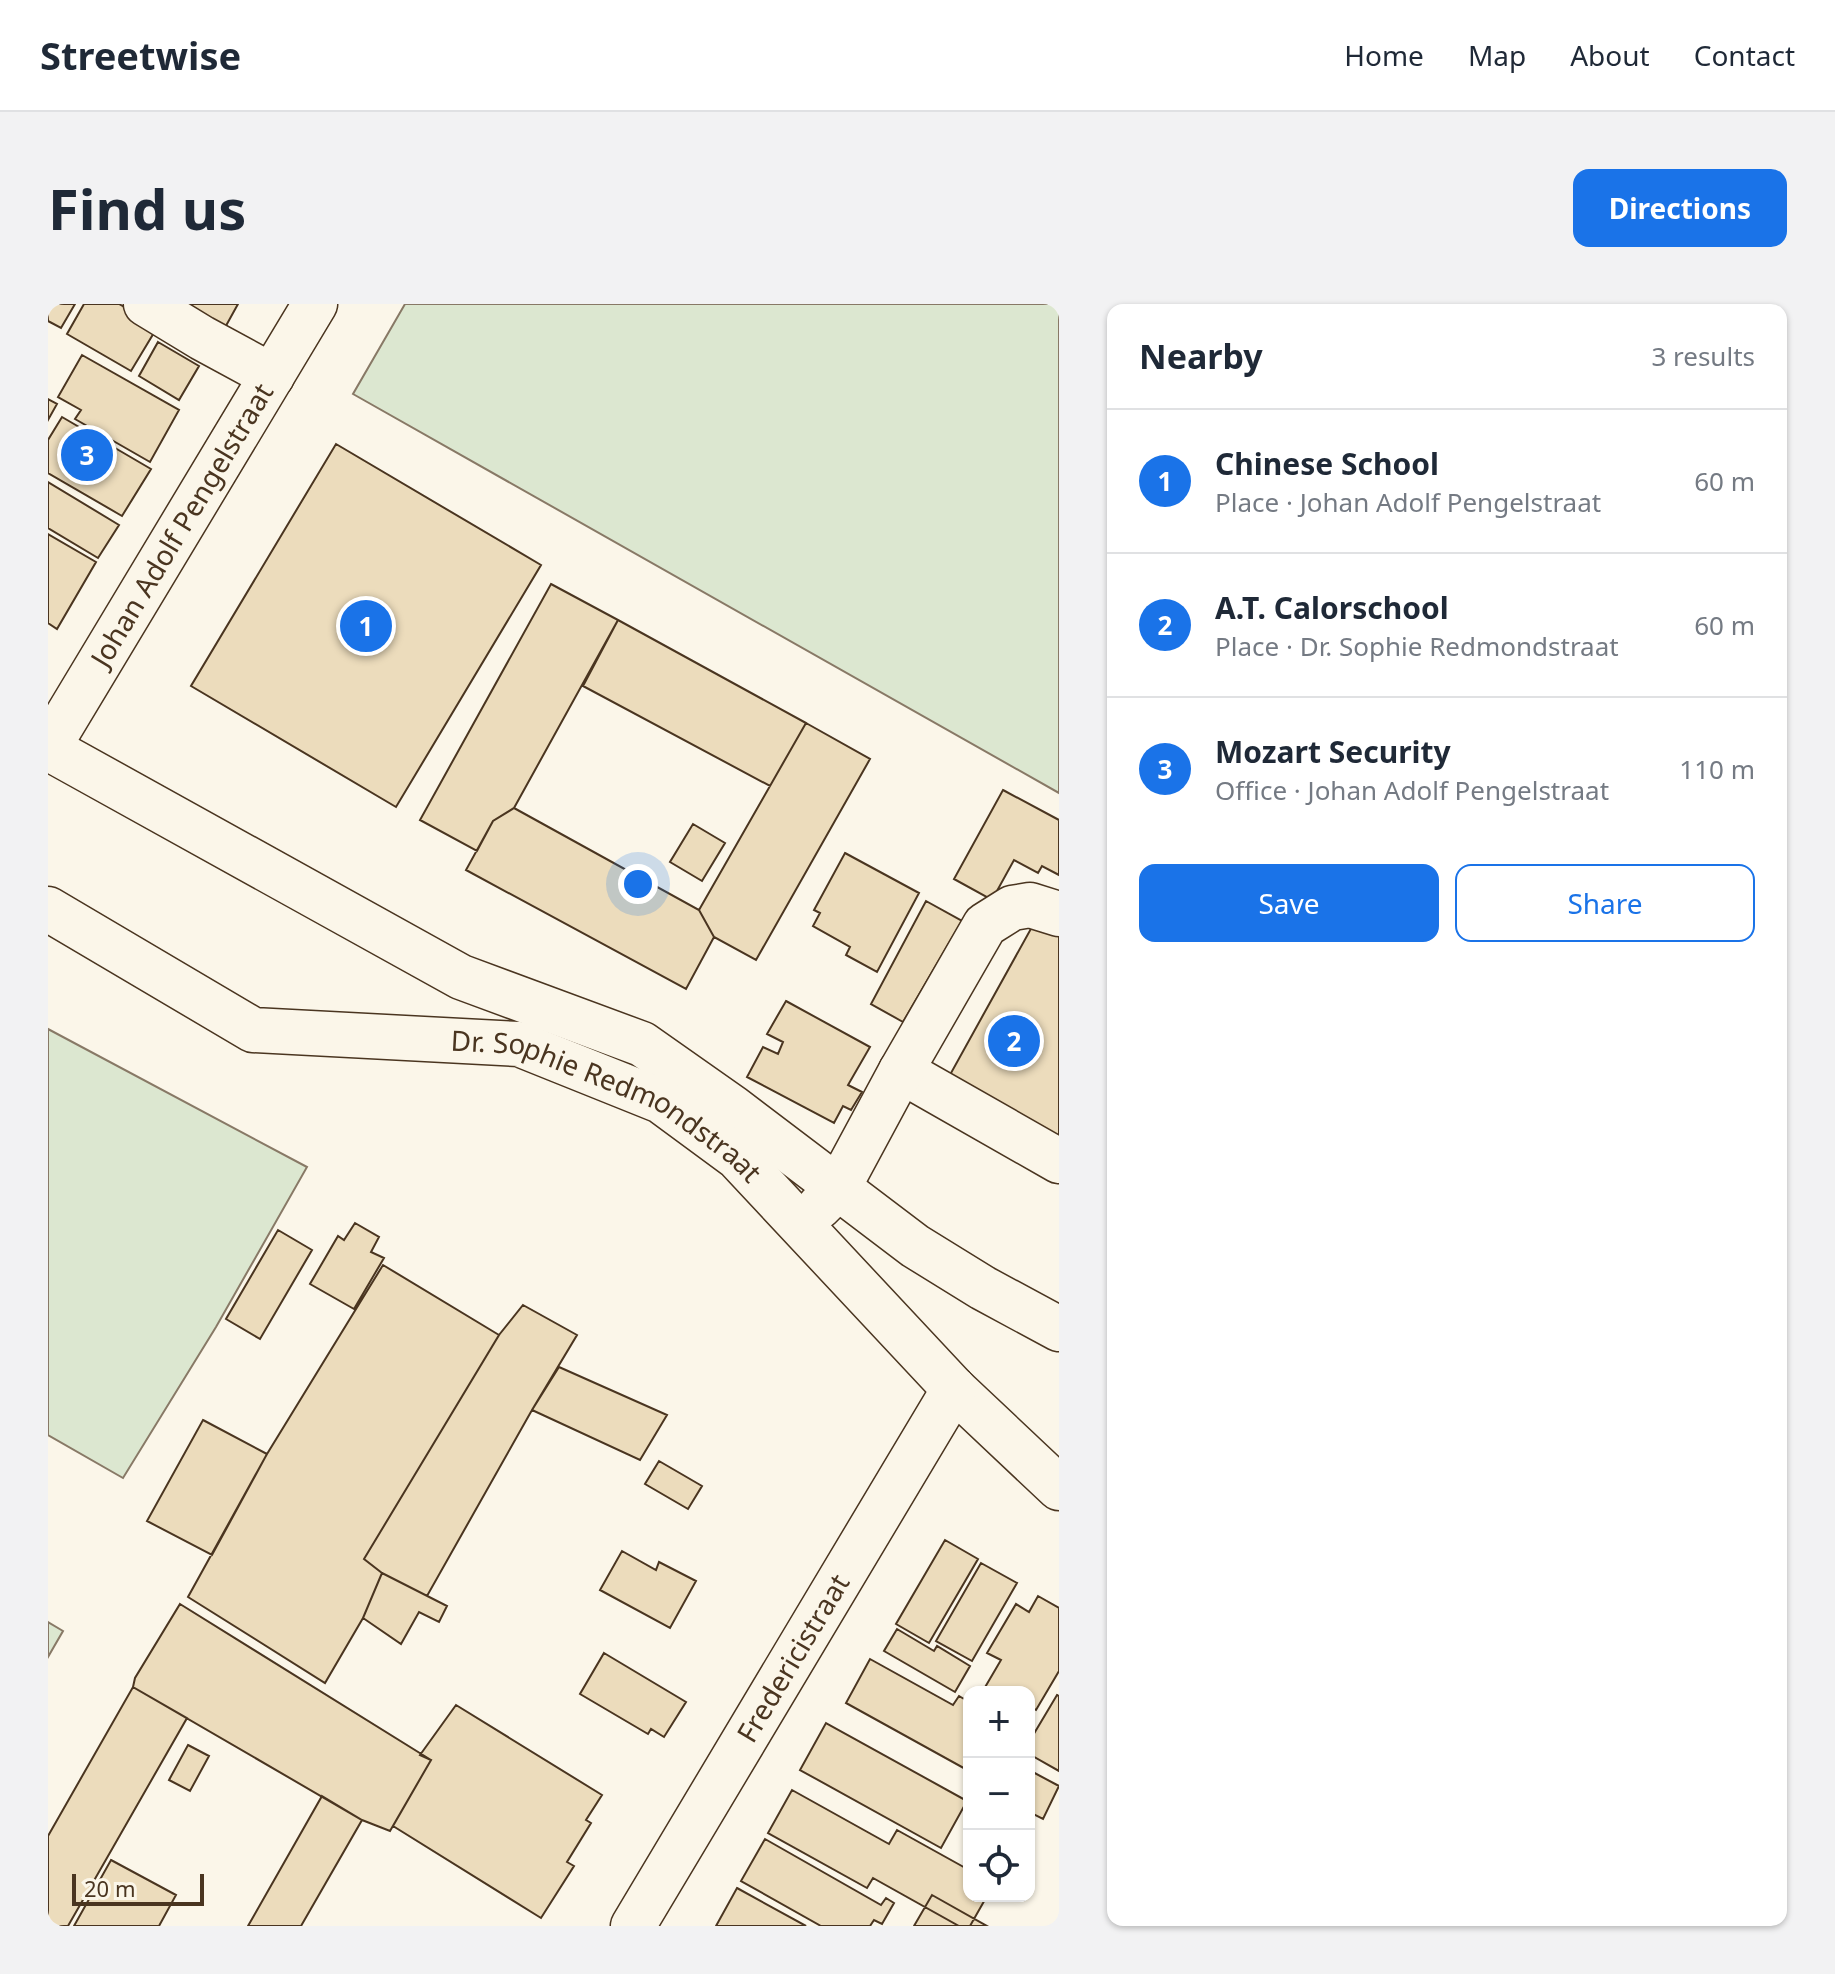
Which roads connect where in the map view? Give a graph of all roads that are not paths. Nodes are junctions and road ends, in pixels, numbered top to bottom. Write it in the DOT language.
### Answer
graph roads {
  1 [pos="146,304"];
  2 [pos="315,304"];
  3 [pos="272,376"];
  4 [pos="48,748"];
  5 [pos="48,909"];
  6 [pos="1059,914"];
  7 [pos="901,1071"];
  8 [pos="1059,1161"];
  9 [pos="838,1188"];
  10 [pos="799,1225"];
  11 [pos="1059,1329"];
  12 [pos="954,1389"];
  13 [pos="1059,1488"];
  14 [pos="633,1926"];
  1 -- 3 [label="street"];
  2 -- 3 [label="street, Johan Adolf Pengelstraat"];
  3 -- 4 [label="street, Johan Adolf Pengelstraat"];
  4 -- 9 [label="street, Dr. Sophie Redmondstraat"];
  5 -- 10 [label="street, Dr. Sophie Redmondstraat"];
  6 -- 7 [label="street"];
  7 -- 8 [label="street"];
  7 -- 9 [label="street"];
  9 -- 10 [label="street"];
  9 -- 11 [label="street, Dr. Sophie Redmondstraat"];
  10 -- 12 [label="street, Dr. Sophie Redmondstraat"];
  12 -- 13 [label="street, Dr. Sophie Redmondstraat"];
  12 -- 14 [label="street, Fredericistraat"];
}
